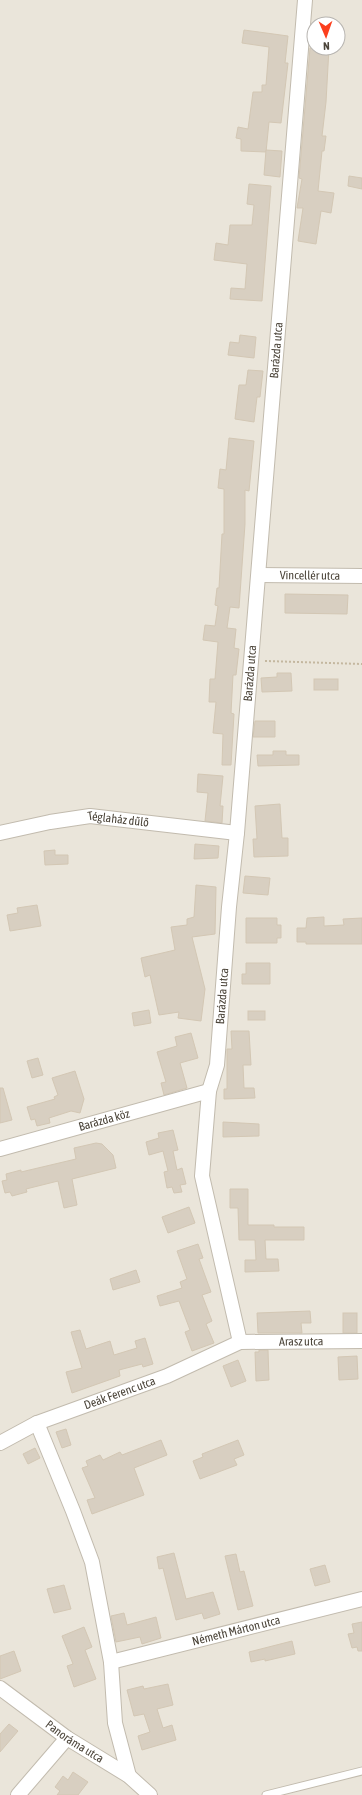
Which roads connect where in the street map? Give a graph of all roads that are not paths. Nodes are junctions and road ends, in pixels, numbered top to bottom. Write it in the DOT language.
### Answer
graph roads {
  1 [pos="305,0"];
  2 [pos="258,575"];
  3 [pos="362,576"];
  4 [pos="0,833"];
  5 [pos="238,833"];
  6 [pos="209,1091"];
  7 [pos="0,1149"];
  8 [pos="362,1340"];
  9 [pos="240,1342"];
  10 [pos="37,1423"];
  11 [pos="0,1443"];
  12 [pos="362,1599"];
  13 [pos="111,1662"];
  14 [pos="0,1688"];
  15 [pos="67,1738"];
  16 [pos="362,1771"];
  17 [pos="130,1776"];
  18 [pos="18,1795"];
  19 [pos="150,1795"];
  20 [pos="266,1795"];
  1 -- 2 [label="street, Barázda utca"];
  2 -- 3 [label="street, Vincellér utca"];
  2 -- 5 [label="street, Barázda utca"];
  4 -- 5 [label="street, Téglaház dűlő"];
  5 -- 6 [label="street, Barázda utca"];
  6 -- 7 [label="street, Barázda köz"];
  6 -- 9 [label="street, Barázda utca"];
  8 -- 9 [label="street, Arasz utca"];
  9 -- 10 [label="street, Deák Ferenc utca"];
  10 -- 11 [label="street, Deák Ferenc utca"];
  10 -- 13 [label="street"];
  12 -- 13 [label="street, Németh Márton utca"];
  13 -- 17 [label="street"];
  14 -- 15 [label="street, Panoráma utca"];
  15 -- 17 [label="street, Panoráma utca"];
  15 -- 18 [label="street"];
  16 -- 20 [label="lane"];
  17 -- 19 [label="street, Panoráma utca"];
}
